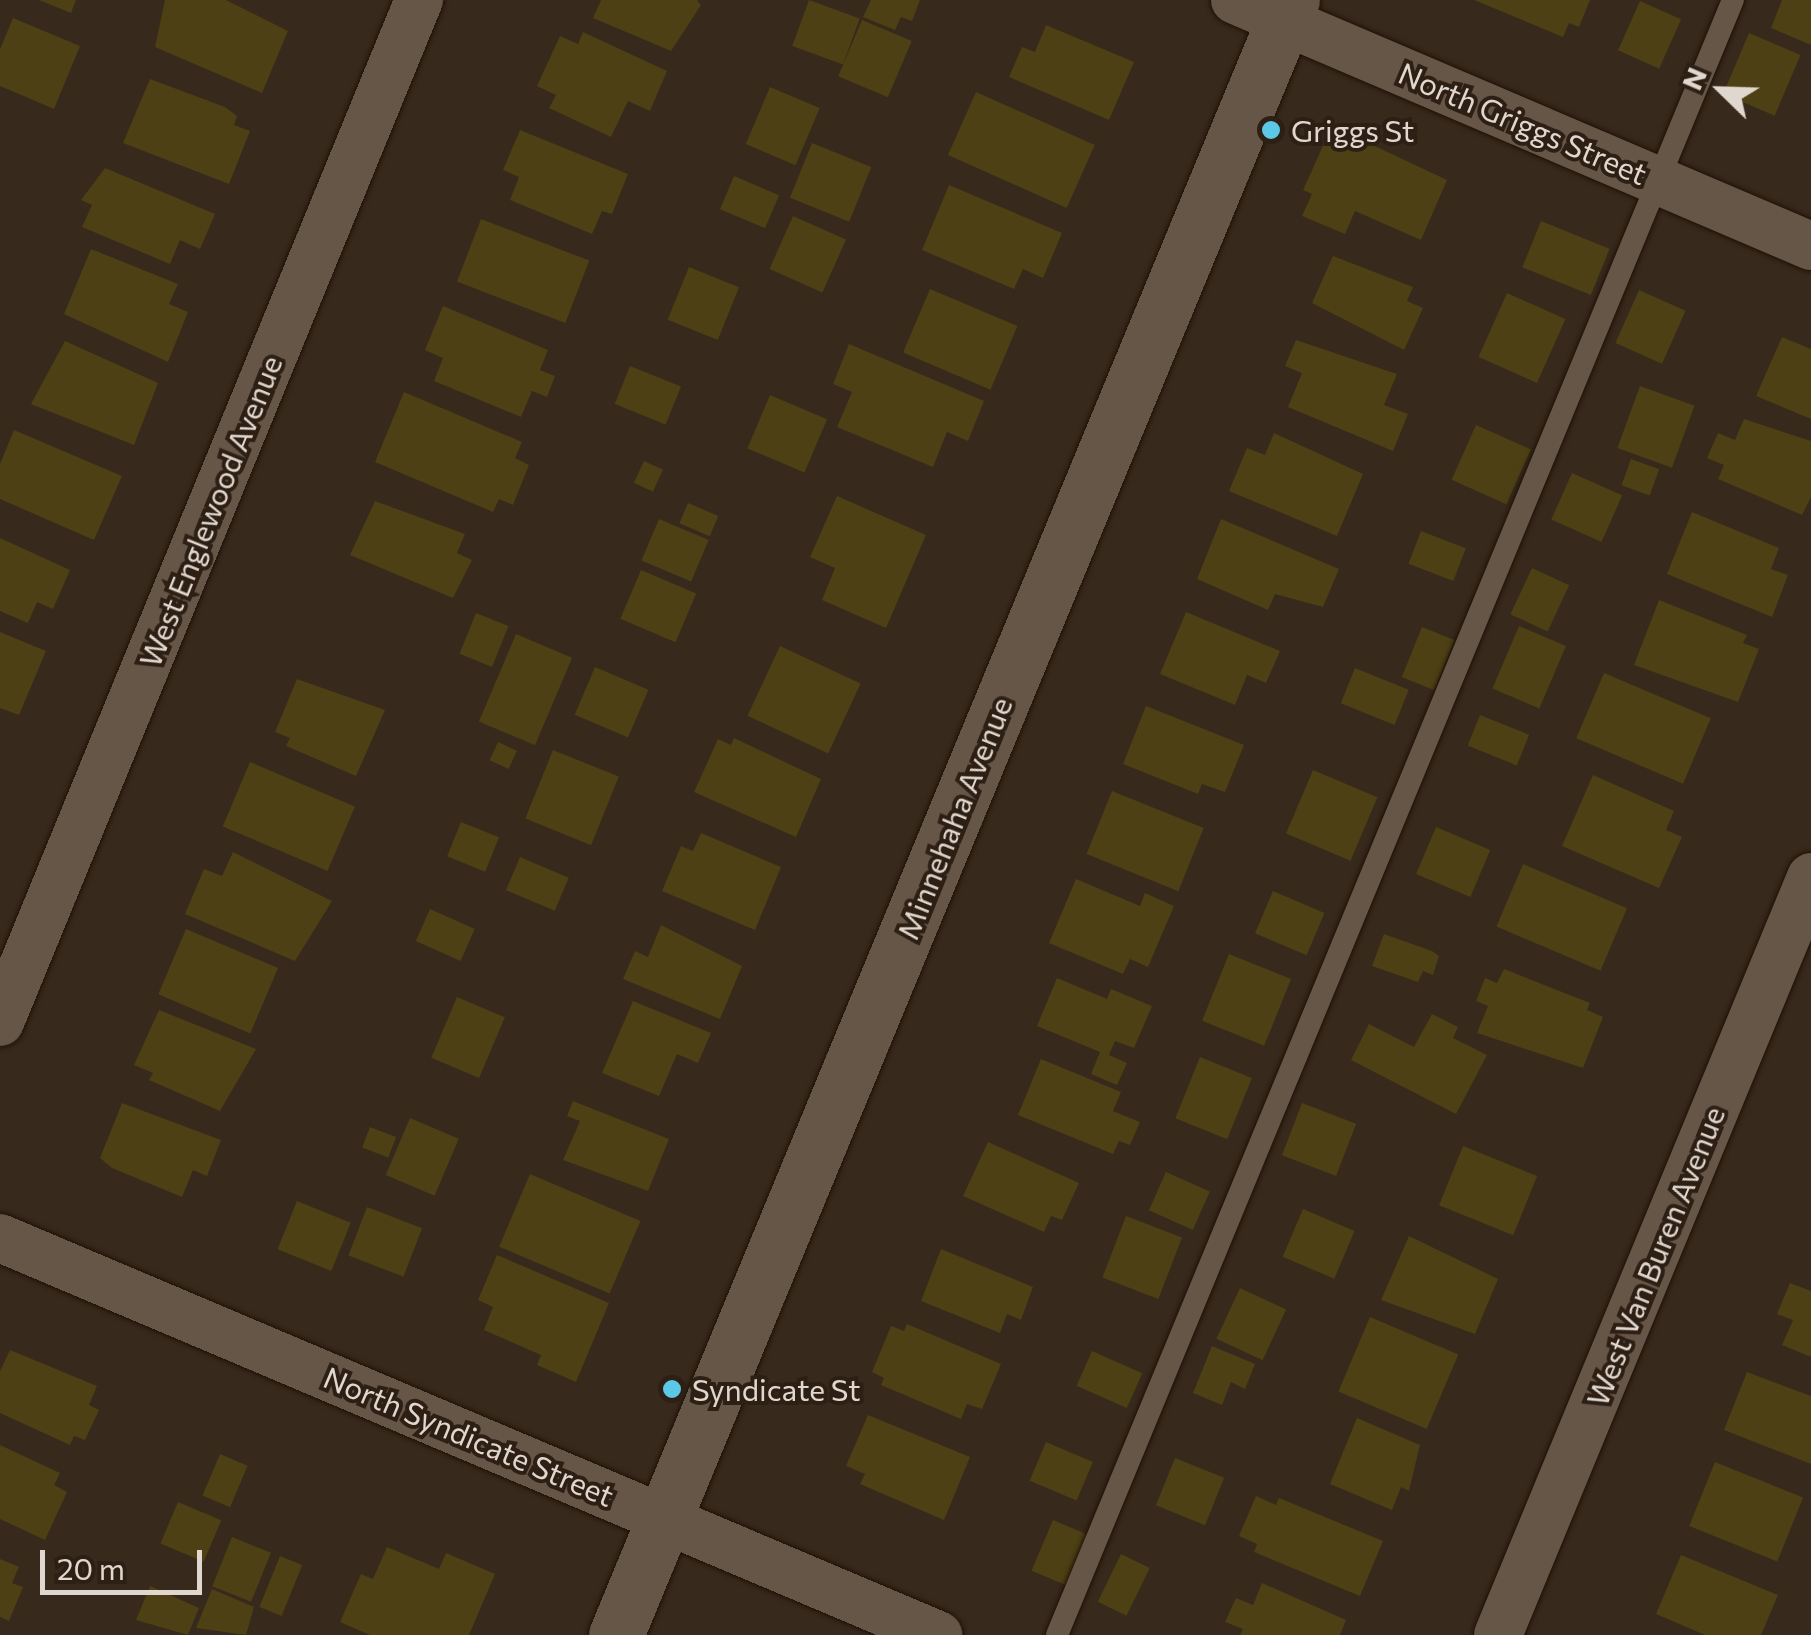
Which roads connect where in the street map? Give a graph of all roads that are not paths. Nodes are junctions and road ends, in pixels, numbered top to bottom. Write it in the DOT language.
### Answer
graph roads {
  1 [pos="420,0"];
  2 [pos="1734,0"];
  3 [pos="1270,7"];
  4 [pos="1659,181"];
  5 [pos="1811,246"];
  6 [pos="1811,877"];
  7 [pos="0,1022"];
  8 [pos="0,1238"];
  9 [pos="664,1520"];
  10 [pos="616,1635"];
  11 [pos="938,1635"];
  12 [pos="1058,1635"];
  13 [pos="1498,1635"];
  1 -- 7 [label="street, West Englewood Avenue"];
  2 -- 4 [label="lane"];
  3 -- 4 [label="street, North Griggs Street"];
  3 -- 9 [label="street, Minnehaha Avenue"];
  4 -- 5 [label="street, North Griggs Street"];
  4 -- 12 [label="lane"];
  6 -- 13 [label="street, West Van Buren Avenue"];
  8 -- 9 [label="street, North Syndicate Street"];
  9 -- 10 [label="street, Minnehaha Avenue"];
  9 -- 11 [label="street, North Syndicate Street"];
}
